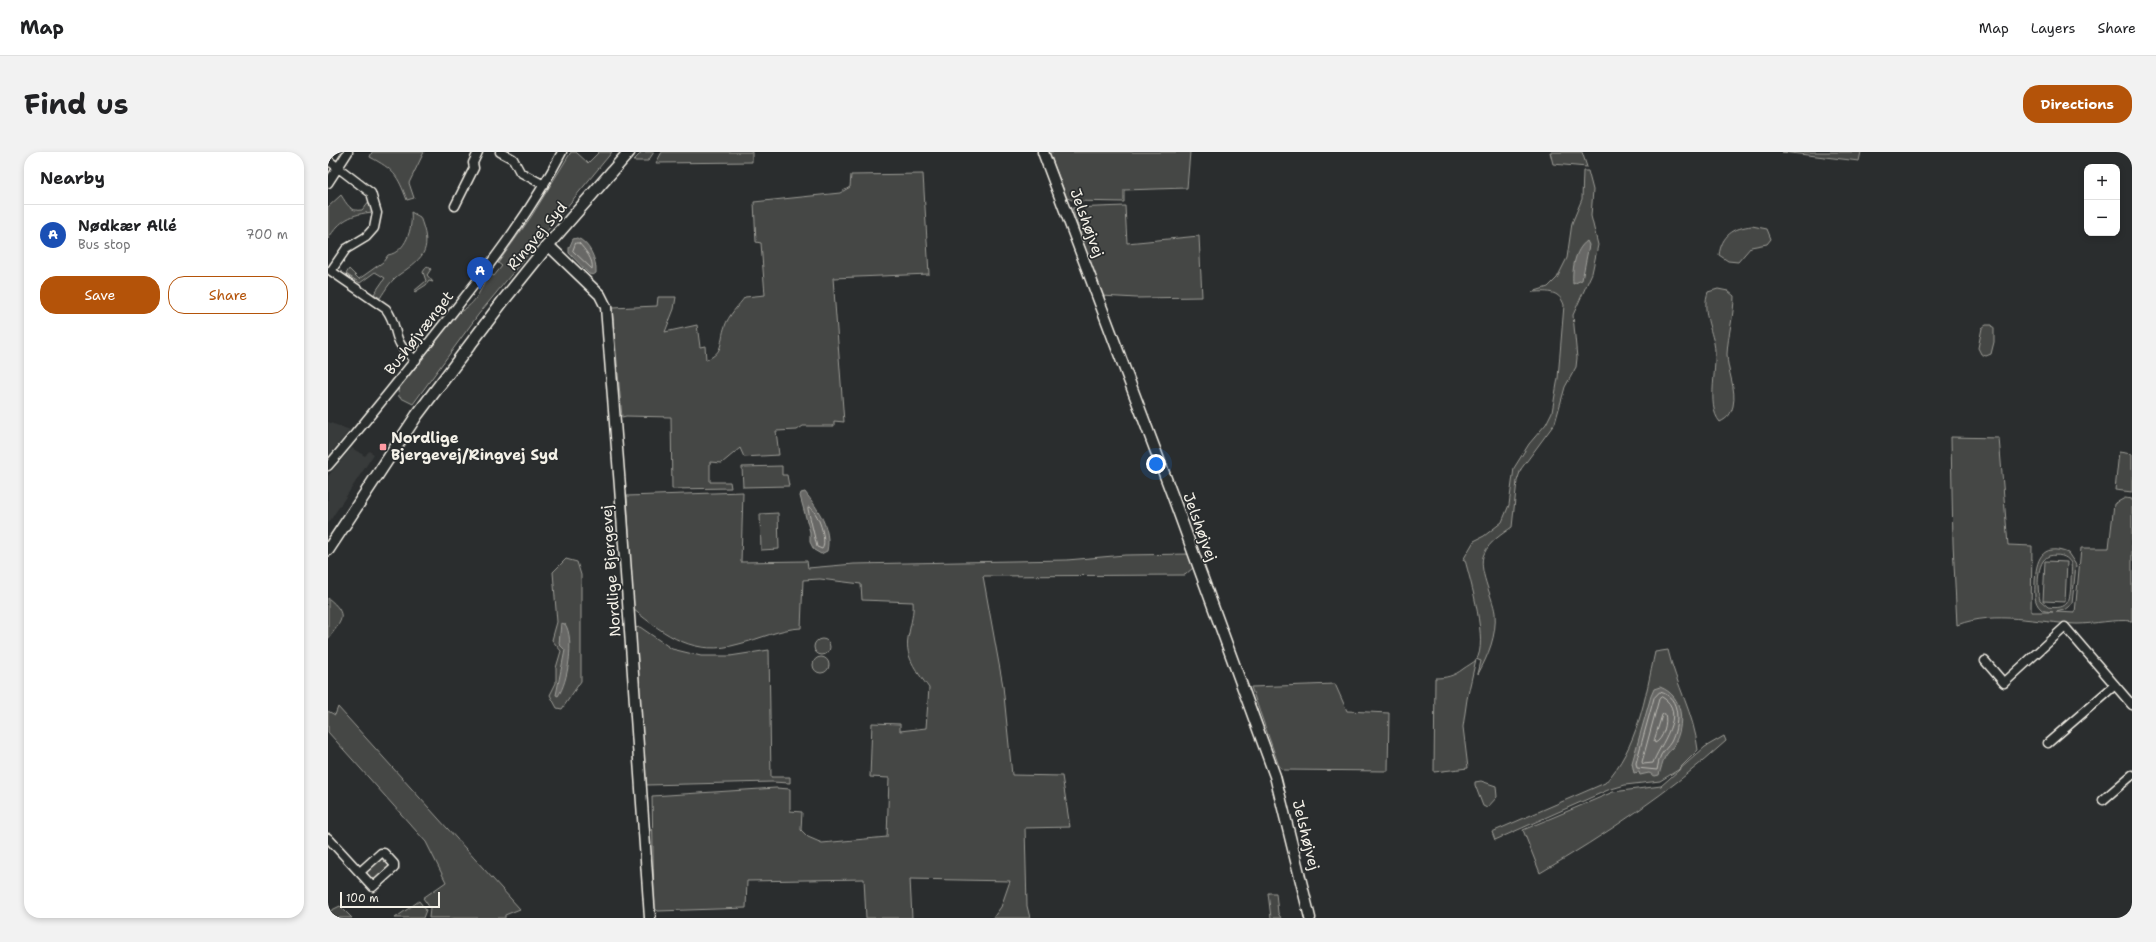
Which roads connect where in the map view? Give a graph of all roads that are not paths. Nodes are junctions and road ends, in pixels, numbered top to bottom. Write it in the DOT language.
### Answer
graph roads {
  1 [pos="348,152"];
  2 [pos="478,152"];
  3 [pos="500,152"];
  4 [pos="562,152"];
  5 [pos="629,152"];
  6 [pos="1043,152"];
  7 [pos="328,160"];
  8 [pos="338,168"];
  9 [pos="328,183"];
  10 [pos="544,185"];
  11 [pos="455,206"];
  12 [pos="548,245"];
  13 [pos="330,273"];
  14 [pos="416,360"];
  15 [pos="328,466"];
  16 [pos="328,550"];
  17 [pos="1985,661"];
  18 [pos="2115,685"];
  19 [pos="2132,705"];
  20 [pos="2048,742"];
  21 [pos="2132,775"];
  22 [pos="2103,800"];
  23 [pos="328,838"];
  24 [pos="360,872"];
  25 [pos="650,918"];
  26 [pos="1310,918"];
  1 -- 8 [label="street"];
  2 -- 11 [label="street"];
  3 -- 10 [label="street"];
  4 -- 10 [label="street, Bushøjvænget"];
  5 -- 12 [label="main road, Ringvej Syd"];
  6 -- 26 [label="street, Jelshøjvej"];
  7 -- 8 [label="street"];
  8 -- 9 [label="street"];
  8 -- 13 [label="street"];
  10 -- 14 [label="street, Bushøjvænget"];
  12 -- 16 [label="main road, Ringvej Syd"];
  12 -- 25 [label="street, Nordlige Bjergevej"];
  13 -- 14 [label="street"];
  14 -- 15 [label="street, Bushøjvænget"];
  17 -- 18 [label="street"];
  18 -- 19 [label="street"];
  18 -- 20 [label="street"];
  21 -- 22 [label="street"];
  23 -- 24 [label="street"];
}
